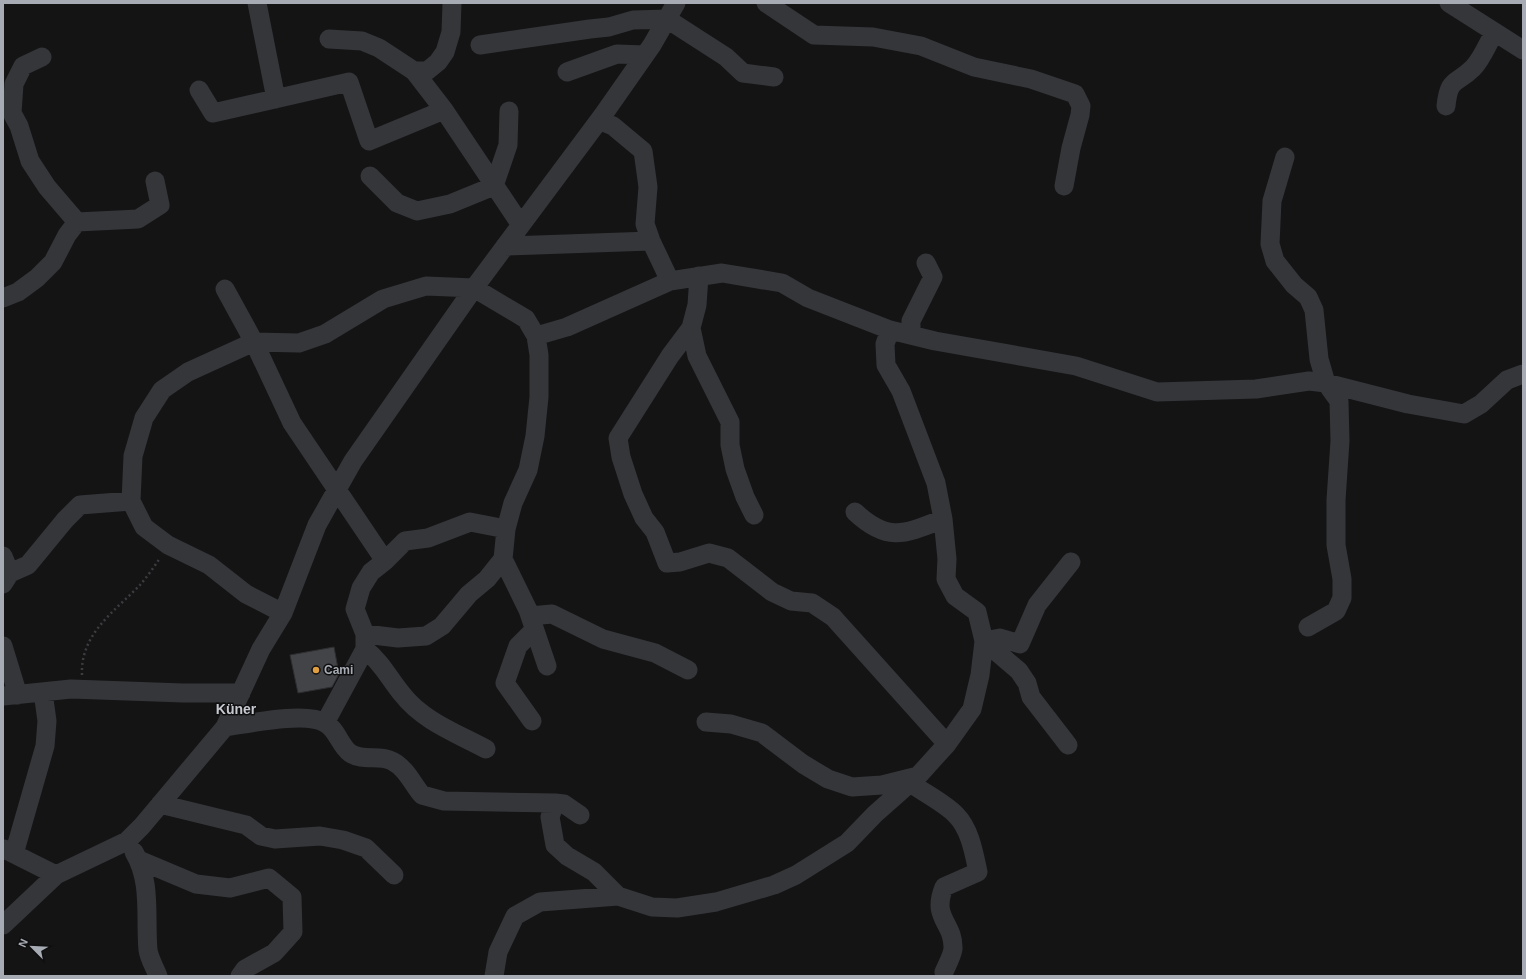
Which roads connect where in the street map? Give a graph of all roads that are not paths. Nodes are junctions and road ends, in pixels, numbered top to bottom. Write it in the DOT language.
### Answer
graph roads {
  1 [pos="257,3"];
  2 [pos="452,3"];
  3 [pos="766,3"];
  4 [pos="1450,3"];
  5 [pos="672,11"];
  6 [pos="1494,33"];
  7 [pos="329,39"];
  8 [pos="480,45"];
  9 [pos="1523,50"];
  10 [pos="646,55"];
  11 [pos="42,57"];
  12 [pos="414,72"];
  13 [pos="567,72"];
  14 [pos="774,77"];
  15 [pos="199,90"];
  16 [pos="276,98"];
  17 [pos="1446,106"];
  18 [pos="444,110"];
  19 [pos="509,111"];
  20 [pos="599,120"];
  21 [pos="1286,157"];
  22 [pos="370,176"];
  23 [pos="155,181"];
  24 [pos="494,186"];
  25 [pos="1064,186"];
  26 [pos="77,222"];
  27 [pos="521,225"];
  28 [pos="651,241"];
  29 [pos="505,246"];
  30 [pos="926,263"];
  31 [pos="699,276"];
  32 [pos="670,281"];
  33 [pos="474,288"];
  34 [pos="225,289"];
  35 [pos="3,298"];
  36 [pos="691,328"];
  37 [pos="890,330"];
  38 [pos="911,335"];
  39 [pos="536,336"];
  40 [pos="254,342"];
  41 [pos="1523,374"];
  42 [pos="1326,383"];
  43 [pos="338,490"];
  44 [pos="131,501"];
  45 [pos="855,512"];
  46 [pos="754,515"];
  47 [pos="943,519"];
  48 [pos="506,529"];
  49 [pos="3,556"];
  50 [pos="503,559"];
  51 [pos="385,561"];
  52 [pos="1072,562"];
  53 [pos="6,579"];
  54 [pos="283,613"];
  55 [pos="532,623"];
  56 [pos="1308,627"];
  57 [pos="984,641"];
  58 [pos="365,642"];
  59 [pos="3,646"];
  60 [pos="547,666"];
  61 [pos="688,670"];
  62 [pos="43,692"];
  63 [pos="241,693"];
  64 [pos="10,696"];
  65 [pos="532,721"];
  66 [pos="325,722"];
  67 [pos="706,722"];
  68 [pos="225,727"];
  69 [pos="947,744"];
  70 [pos="1068,745"];
  71 [pos="486,749"];
  72 [pos="914,779"];
  73 [pos="555,803"];
  74 [pos="160,804"];
  75 [pos="580,815"];
  76 [pos="127,841"];
  77 [pos="9,851"];
  78 [pos="139,860"];
  79 [pos="56,875"];
  80 [pos="394,875"];
  81 [pos="618,896"];
  82 [pos="3,924"];
  83 [pos="944,972"];
  84 [pos="158,976"];
  85 [pos="240,976"];
  86 [pos="494,976"];
  1 -- 16 [label="street"];
  2 -- 12 [label="street"];
  3 -- 25 [label="street"];
  4 -- 6 [label="street"];
  5 -- 8 [label="street"];
  5 -- 10 [label="street"];
  5 -- 14 [label="street"];
  6 -- 9 [label="street"];
  6 -- 17 [label="street"];
  7 -- 12 [label="street"];
  10 -- 13 [label="street"];
  10 -- 20 [label="street"];
  11 -- 26 [label="street"];
  12 -- 18 [label="street"];
  15 -- 16 [label="street"];
  16 -- 18 [label="street"];
  18 -- 24 [label="street"];
  19 -- 24 [label="street"];
  20 -- 27 [label="street"];
  20 -- 28 [label="street"];
  21 -- 42 [label="street"];
  22 -- 24 [label="street"];
  23 -- 26 [label="street"];
  24 -- 27 [label="street"];
  26 -- 35 [label="street"];
  27 -- 29 [label="street"];
  28 -- 29 [label="street"];
  28 -- 32 [label="street"];
  29 -- 33 [label="street"];
  30 -- 38 [label="street"];
  31 -- 32 [label="street"];
  31 -- 36 [label="street"];
  31 -- 37 [label="street"];
  32 -- 39 [label="street"];
  33 -- 39 [label="street"];
  33 -- 40 [label="street"];
  33 -- 43 [label="street"];
  34 -- 40 [label="street"];
  36 -- 46 [label="street"];
  36 -- 69 [label="street"];
  37 -- 38 [label="street"];
  37 -- 47 [label="street"];
  38 -- 42 [label="street"];
  39 -- 48 [label="street"];
  40 -- 43 [label="street"];
  40 -- 44 [label="street"];
  41 -- 42 [label="street"];
  42 -- 56 [label="street"];
  43 -- 51 [label="street"];
  43 -- 54 [label="street"];
  44 -- 53 [label="street"];
  44 -- 54 [label="street"];
  45 -- 47 [label="street"];
  47 -- 57 [label="street"];
  48 -- 50 [label="street"];
  48 -- 51 [label="street"];
  49 -- 53 [label="street"];
  50 -- 55 [label="street"];
  50 -- 58 [label="street"];
  51 -- 58 [label="street"];
  52 -- 57 [label="street"];
  54 -- 63 [label="street"];
  55 -- 60 [label="street"];
  55 -- 61 [label="street"];
  55 -- 65 [label="street"];
  57 -- 69 [label="street"];
  57 -- 70 [label="street"];
  58 -- 66 [label="street"];
  58 -- 71 [label="street"];
  59 -- 64 [label="street"];
  62 -- 63 [label="street"];
  62 -- 64 [label="street"];
  62 -- 77 [label="street"];
  63 -- 68 [label="street"];
  66 -- 68 [label="street"];
  66 -- 73 [label="street"];
  67 -- 72 [label="street"];
  68 -- 74 [label="street"];
  69 -- 72 [label="street"];
  72 -- 81 [label="street"];
  72 -- 83 [label="street"];
  73 -- 75 [label="street"];
  73 -- 81 [label="street"];
  74 -- 76 [label="street"];
  74 -- 80 [label="street"];
  76 -- 78 [label="street"];
  76 -- 79 [label="street"];
  77 -- 79 [label="street"];
  78 -- 84 [label="street"];
  78 -- 85 [label="street"];
  79 -- 82 [label="street"];
  81 -- 86 [label="street"];
}
